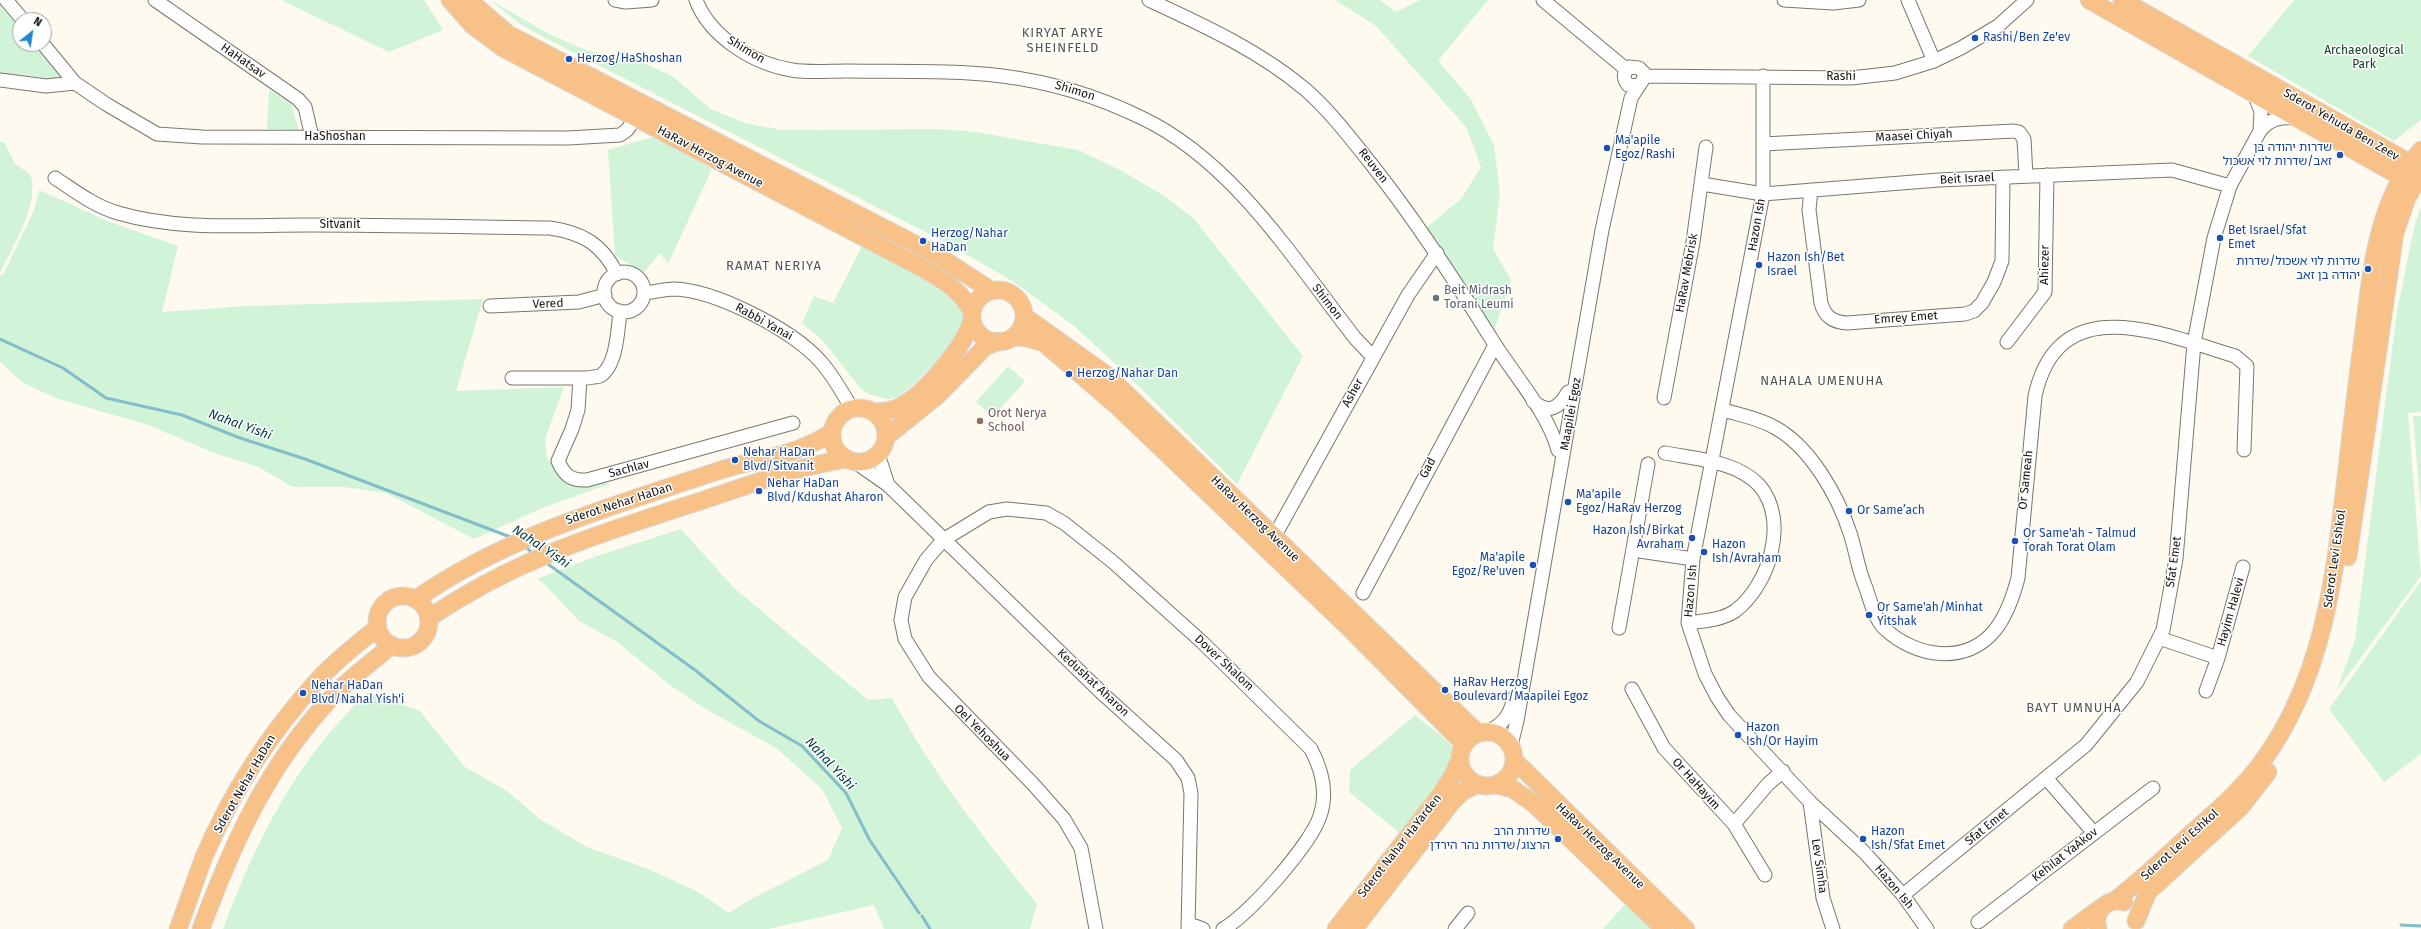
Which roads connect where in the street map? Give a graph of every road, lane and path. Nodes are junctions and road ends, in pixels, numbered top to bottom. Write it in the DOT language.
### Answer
graph roads {
  1 [pos="6,0"];
  2 [pos="155,0"];
  3 [pos="450,0"];
  4 [pos="469,0"];
  5 [pos="615,0"];
  6 [pos="652,0"];
  7 [pos="696,0"];
  8 [pos="1149,0"];
  9 [pos="1543,0"];
  10 [pos="1784,0"];
  11 [pos="1859,0"];
  12 [pos="1908,0"];
  13 [pos="2090,0"];
  14 [pos="2122,0"];
  15 [pos="2023,2"];
  16 [pos="16,12"];
  17 [pos="50,52"];
  18 [pos="1934,61"];
  19 [pos="1763,76"];
  20 [pos="1634,78"];
  21 [pos="0,80"];
  22 [pos="75,83"];
  23 [pos="2254,94"];
  24 [pos="641,112"];
  25 [pos="2296,118"];
  26 [pos="2260,131"];
  27 [pos="312,137"];
  28 [pos="1763,144"];
  29 [pos="1706,147"];
  30 [pos="2421,150"];
  31 [pos="2412,173"];
  32 [pos="2047,175"];
  33 [pos="2026,176"];
  34 [pos="2003,177"];
  35 [pos="55,178"];
  36 [pos="1702,184"];
  37 [pos="2230,186"];
  38 [pos="1811,190"];
  39 [pos="1763,194"];
  40 [pos="1437,253"];
  41 [pos="617,274"];
  42 [pos="992,291"];
  43 [pos="644,293"];
  44 [pos="605,295"];
  45 [pos="490,306"];
  46 [pos="620,311"];
  47 [pos="972,315"];
  48 [pos="1024,316"];
  49 [pos="1006,339"];
  50 [pos="2007,342"];
  51 [pos="2194,343"];
  52 [pos="1495,344"];
  53 [pos="1373,357"];
  54 [pos="512,378"];
  55 [pos="580,378"];
  56 [pos="1568,392"];
  57 [pos="1664,398"];
  58 [pos="1532,400"];
  59 [pos="852,409"];
  60 [pos="1723,410"];
  61 [pos="873,412"];
  62 [pos="793,423"];
  63 [pos="832,432"];
  64 [pos="886,437"];
  65 [pos="1558,450"];
  66 [pos="2244,450"];
  67 [pos="1665,453"];
  68 [pos="878,454"];
  69 [pos="851,461"];
  70 [pos="1711,462"];
  71 [pos="1648,464"];
  72 [pos="888,485"];
  73 [pos="1274,536"];
  74 [pos="944,540"];
  75 [pos="1633,550"];
  76 [pos="1693,559"];
  77 [pos="2244,567"];
  78 [pos="1363,593"];
  79 [pos="416,600"];
  80 [pos="429,618"];
  81 [pos="1688,623"];
  82 [pos="378,627"];
  83 [pos="1619,628"];
  84 [pos="2159,638"];
  85 [pos="392,645"];
  86 [pos="2218,658"];
  87 [pos="1632,689"];
  88 [pos="2206,691"];
  89 [pos="1484,732"];
  90 [pos="1511,745"];
  91 [pos="1462,751"];
  92 [pos="1515,761"];
  93 [pos="1783,771"];
  94 [pos="2047,779"];
  95 [pos="1478,784"];
  96 [pos="1496,785"];
  97 [pos="2153,788"];
  98 [pos="1810,802"];
  99 [pos="1734,824"];
  100 [pos="2094,833"];
  101 [pos="1765,875"];
  102 [pos="1903,895"];
  103 [pos="2108,904"];
  104 [pos="1468,913"];
  105 [pos="1978,922"];
  106 [pos="2134,927"];
  107 [pos="178,929"];
  108 [pos="202,929"];
  109 [pos="1096,929"];
  110 [pos="1189,929"];
  111 [pos="1203,929"];
  112 [pos="1223,929"];
  113 [pos="1336,929"];
  114 [pos="1354,929"];
  115 [pos="1455,929"];
  116 [pos="1664,929"];
  117 [pos="1686,929"];
  118 [pos="1833,929"];
  119 [pos="1927,929"];
  120 [pos="2072,929"];
  121 [pos="2098,929"];
  1 -- 16 [label="street"];
  2 -- 27 [label="street, HaHatsav"];
  3 -- 24 [label="main road, HaRav Herzog Avenue"];
  4 -- 24 [label="main road, HaRav Herzog Avenue"];
  5 -- 6 [label="street"];
  7 -- 53 [label="street, Shimon"];
  8 -- 40 [label="street, Reuven"];
  9 -- 20 [label="street"];
  10 -- 11 [label="street"];
  12 -- 18 [label="street"];
  13 -- 23 [label="main road, Sderot Yehuda Ben Zeev"];
  14 -- 31 [label="main road, Sderot Yehuda Ben Zeev"];
  15 -- 18 [label="street, Rashi"];
  17 -- 22 [label="street, HaShoshan"];
  18 -- 19 [label="street, Rashi"];
  19 -- 20 [label="street, Rashi"];
  19 -- 28 [label="street, Hazon Ish"];
  20 -- 56 [label="street, Maapilei Egoz"];
  20 -- 90 [label="street, Maapilei Egoz"];
  21 -- 22 [label="street"];
  22 -- 27 [label="street, HaShoshan"];
  23 -- 25 [label="main road, Sderot Yehuda Ben Zeev"];
  23 -- 26 [label="street, Sfat Emet"];
  24 -- 27 [label="street, HaShoshan"];
  24 -- 42 [label="main road, HaRav Herzog Avenue"];
  24 -- 47 [label="main road, HaRav Herzog Avenue"];
  25 -- 26 [label="street, Sfat Emet"];
  25 -- 31 [label="main road, Sderot Yehuda Ben Zeev"];
  26 -- 37 [label="street, Sfat Emet"];
  28 -- 33 [label="street, Maasei Chiyah"];
  28 -- 39 [label="street, Hazon Ish"];
  29 -- 36 [label="street, HaRav Mebrisk"];
  30 -- 31 [label="main road, Sderot Levi Eshkol"];
  31 -- 103 [label="main road, Sderot Levi Eshkol"];
  31 -- 106 [label="main road, Sderot Levi Eshkol"];
  32 -- 33 [label="street, Beit Israel"];
  32 -- 37 [label="street, Beit Israel"];
  32 -- 50 [label="street, Ahiezer"];
  33 -- 34 [label="street, Beit Israel"];
  34 -- 38 [label="street, Beit Israel"];
  34 -- 38 [label="street, Emrey Emet"];
  35 -- 41 [label="street, Sitvanit"];
  36 -- 39 [label="street, Beit Israel"];
  36 -- 57 [label="street, HaRav Mebrisk"];
  37 -- 51 [label="street, Sfat Emet"];
  38 -- 39 [label="street, Beit Israel"];
  39 -- 60 [label="street, Hazon Ish"];
  40 -- 52 [label="street, Reuven"];
  40 -- 53 [label="street, Asher"];
  41 -- 43 [label="street"];
  41 -- 44 [label="street"];
  42 -- 47 [label="main road"];
  42 -- 48 [label="main road"];
  43 -- 46 [label="street"];
  43 -- 59 [label="street, Rabbi Yanai"];
  44 -- 45 [label="street, Vered"];
  44 -- 46 [label="street"];
  46 -- 55 [label="street"];
  47 -- 49 [label="main road"];
  47 -- 61 [label="main road"];
  48 -- 49 [label="main road"];
  48 -- 73 [label="main road, HaRav Herzog Avenue"];
  49 -- 64 [label="main road"];
  49 -- 91 [label="main road, HaRav Herzog Avenue"];
  51 -- 60 [label="street, Or Sameah"];
  51 -- 66 [label="street"];
  51 -- 84 [label="street, Sfat Emet"];
  52 -- 58 [label="street, Reuven"];
  52 -- 78 [label="street, Gad"];
  53 -- 73 [label="street, Asher"];
  54 -- 55 [label="street"];
  55 -- 62 [label="street, Sachlav"];
  56 -- 58 [label="street, Reuven"];
  56 -- 65 [label="street, Maapilei Egoz"];
  58 -- 65 [label="street, Reuven"];
  59 -- 61 [label="main road"];
  59 -- 63 [label="main road"];
  60 -- 70 [label="street, Hazon Ish"];
  61 -- 64 [label="main road"];
  63 -- 69 [label="main road"];
  63 -- 79 [label="main road, Sderot Nehar HaDan"];
  64 -- 68 [label="main road"];
  65 -- 89 [label="street, Maapilei Egoz"];
  67 -- 70 [label="street"];
  68 -- 69 [label="main road"];
  68 -- 72 [label="street, Kedushat Aharon"];
  69 -- 72 [label="street, Kedushat Aharon"];
  69 -- 80 [label="main road, Sderot Nehar HaDan"];
  70 -- 76 [label="street, Hazon Ish"];
  70 -- 81 [label="street"];
  71 -- 75 [label="street"];
  72 -- 74 [label="street, Kedushat Aharon"];
  73 -- 89 [label="main road, HaRav Herzog Avenue"];
  74 -- 109 [label="street, Oel Yehoshua"];
  74 -- 110 [label="street, Kedushat Aharon"];
  74 -- 112 [label="street, Dover Shalom"];
  75 -- 76 [label="street"];
  75 -- 83 [label="street"];
  76 -- 81 [label="street, Hazon Ish"];
  77 -- 86 [label="street, Hayim Halevi"];
  79 -- 80 [label="main road"];
  79 -- 82 [label="main road"];
  80 -- 85 [label="main road"];
  81 -- 93 [label="street, Hazon Ish"];
  82 -- 85 [label="main road"];
  82 -- 107 [label="main road, Sderot Nehar HaDan"];
  84 -- 86 [label="street, Hayim Halevi"];
  84 -- 94 [label="street, Sfat Emet"];
  85 -- 108 [label="main road, Sderot Nehar HaDan"];
  86 -- 88 [label="street, Hayim Halevi"];
  87 -- 99 [label="street, Or HaHayim"];
  89 -- 90 [label="main road"];
  89 -- 91 [label="main road"];
  90 -- 92 [label="main road"];
  91 -- 95 [label="main road"];
  91 -- 113 [label="main road, Sderot Nahar HaYarden"];
  92 -- 96 [label="main road"];
  92 -- 117 [label="main road, HaRav Herzog Avenue"];
  93 -- 98 [label="street, Hazon Ish"];
  93 -- 99 [label="street"];
  94 -- 100 [label="street"];
  94 -- 102 [label="street, Sfat Emet"];
  95 -- 96 [label="main road"];
  95 -- 114 [label="main road, Sderot Nahar HaYarden"];
  96 -- 116 [label="main road, HaRav Herzog Avenue"];
  97 -- 100 [label="street, Kehilat YaAkov"];
  98 -- 102 [label="street, Hazon Ish"];
  98 -- 118 [label="street, Lev Simha"];
  99 -- 101 [label="street, Or HaHayim"];
  100 -- 105 [label="street, Kehilat YaAkov"];
  102 -- 119 [label="street, Hazon Ish"];
  103 -- 106 [label="main road"];
  103 -- 120 [label="main road, Sderot Levi Eshkol"];
  103 -- 121 [label="main road"];
  104 -- 115 [label="street"];
  110 -- 111 [label="street"];
}
